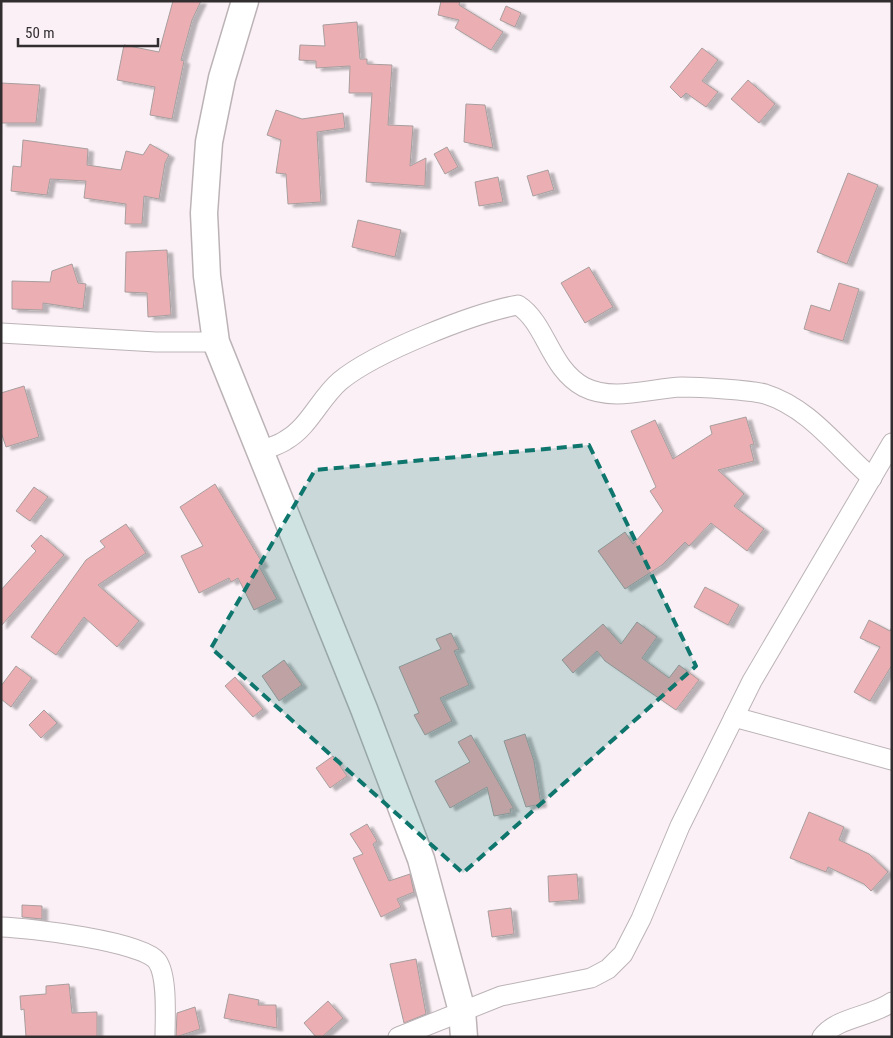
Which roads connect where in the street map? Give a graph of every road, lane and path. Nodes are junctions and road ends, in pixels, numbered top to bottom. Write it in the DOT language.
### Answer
graph roads {
  1 [pos="245,1"];
  2 [pos="1,333"];
  3 [pos="216,342"];
  4 [pos="892,443"];
  5 [pos="262,451"];
  6 [pos="872,478"];
  7 [pos="734,717"];
  8 [pos="892,760"];
  9 [pos="1,927"];
  10 [pos="892,1002"];
  11 [pos="462,1011"];
  12 [pos="165,1037"];
  13 [pos="398,1037"];
  14 [pos="464,1037"];
  15 [pos="822,1037"];
  1 -- 3 [label="main road"];
  2 -- 3 [label="street"];
  3 -- 5 [label="main road"];
  4 -- 6 [label="street"];
  5 -- 6 [label="street"];
  5 -- 11 [label="main road"];
  6 -- 7 [label="street"];
  7 -- 8 [label="street"];
  7 -- 11 [label="street"];
  9 -- 12 [label="street"];
  10 -- 15 [label="street"];
  11 -- 13 [label="street"];
  11 -- 14 [label="main road"];
}
